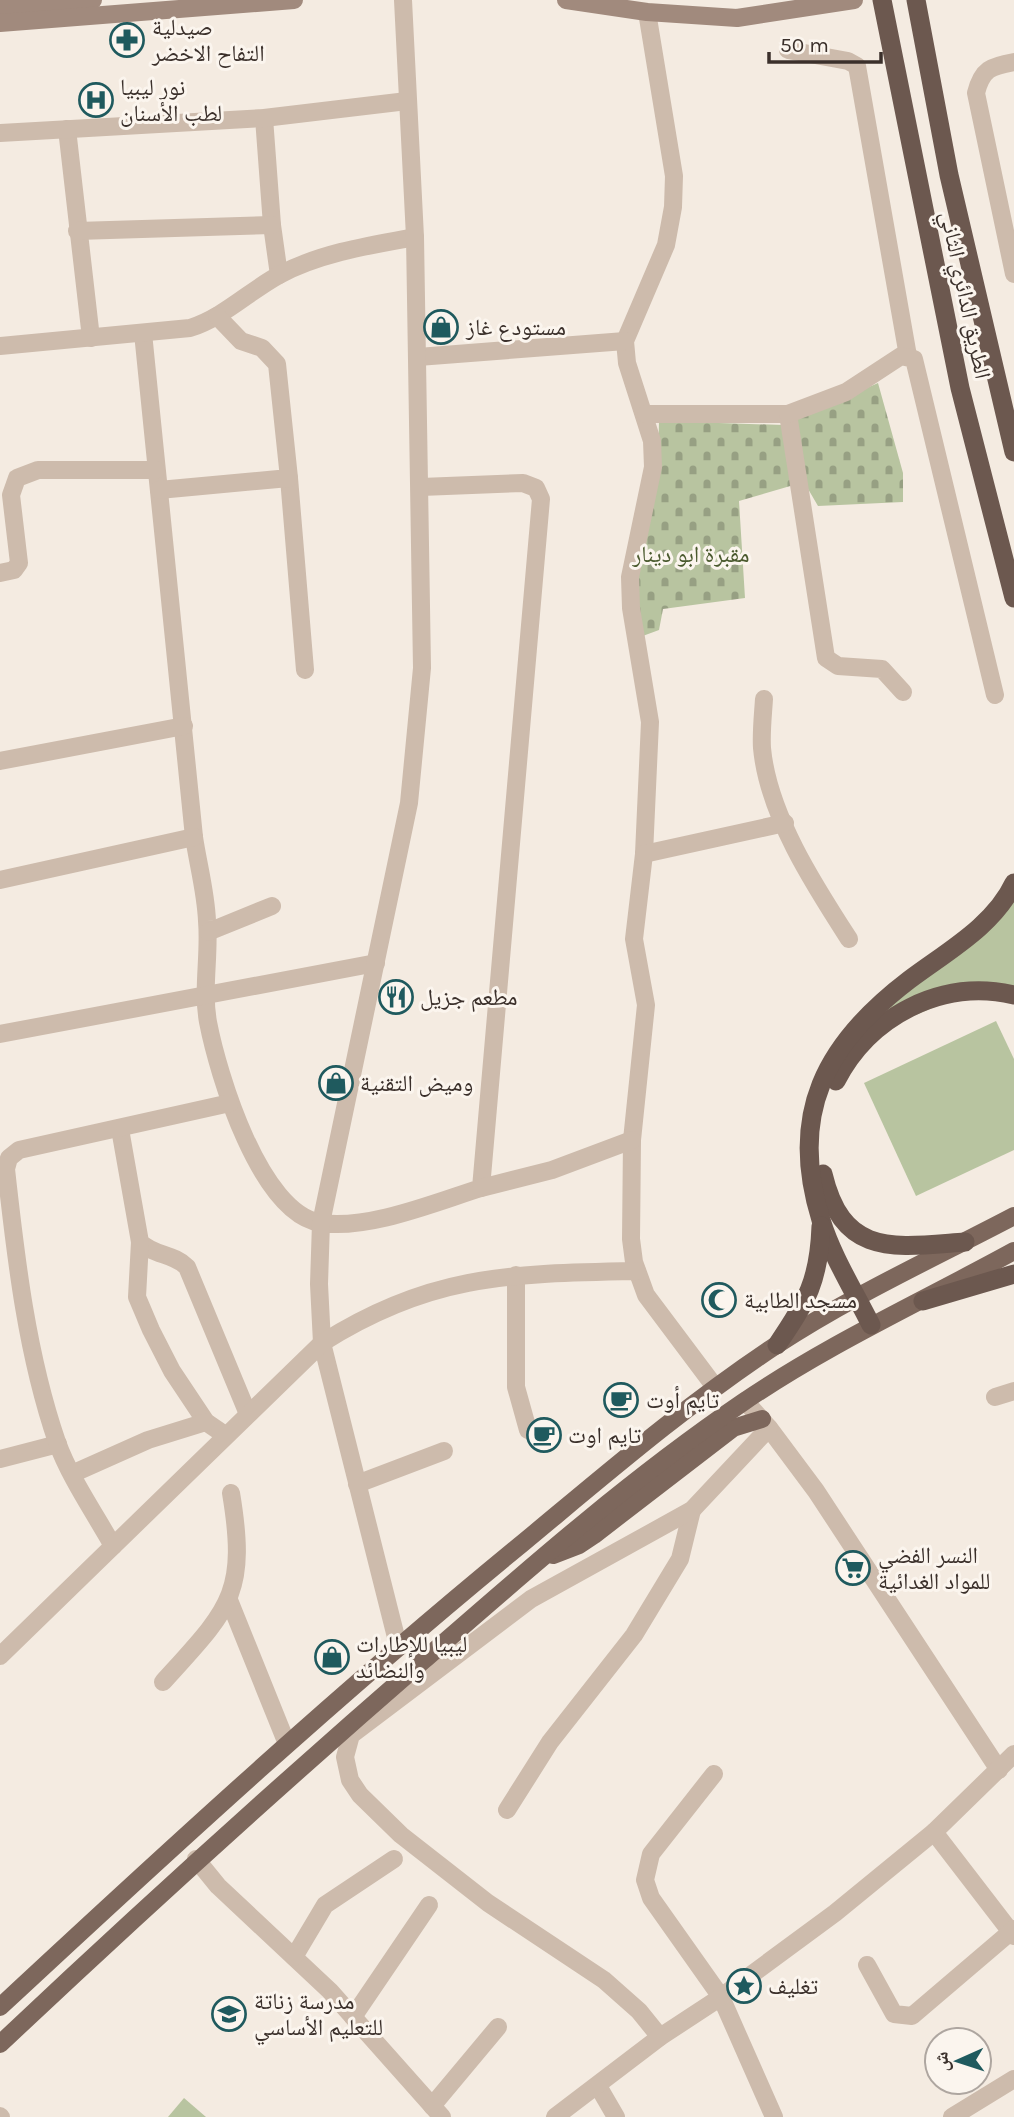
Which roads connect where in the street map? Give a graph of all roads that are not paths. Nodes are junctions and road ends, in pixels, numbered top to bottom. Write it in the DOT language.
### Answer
graph roads {
  1 [pos="294,0"];
  2 [pos="403,0"];
  3 [pos="566,0"];
  4 [pos="882,0"];
  5 [pos="916,0"];
  6 [pos="846,2"];
  7 [pos="82,7"];
  8 [pos="0,8"];
  9 [pos="647,12"];
  10 [pos="0,23"];
  11 [pos="788,50"];
  12 [pos="1014,62"];
  13 [pos="407,102"];
  14 [pos="264,118"];
  15 [pos="67,129"];
  16 [pos="0,133"];
  17 [pos="1006,199"];
  18 [pos="272,225"];
  19 [pos="77,231"];
  20 [pos="415,237"];
  21 [pos="1014,274"];
  22 [pos="279,275"];
  23 [pos="217,316"];
  24 [pos="143,333"];
  25 [pos="91,338"];
  26 [pos="625,341"];
  27 [pos="0,346"];
  28 [pos="908,356"];
  29 [pos="418,357"];
  30 [pos="646,414"];
  31 [pos="788,414"];
  32 [pos="1014,452"];
  33 [pos="156,470"];
  34 [pos="289,478"];
  35 [pos="421,487"];
  36 [pos="159,490"];
  37 [pos="0,573"];
  38 [pos="1014,598"];
  39 [pos="305,670"];
  40 [pos="903,692"];
  41 [pos="995,695"];
  42 [pos="764,699"];
  43 [pos="184,726"];
  44 [pos="0,761"];
  45 [pos="785,823"];
  46 [pos="194,836"];
  47 [pos="644,853"];
  48 [pos="0,880"];
  49 [pos="1014,883"];
  50 [pos="272,906"];
  51 [pos="208,932"];
  52 [pos="849,939"];
  53 [pos="376,963"];
  54 [pos="206,994"];
  55 [pos="1014,995"];
  56 [pos="0,1034"];
  57 [pos="230,1102"];
  58 [pos="120,1129"];
  59 [pos="632,1140"];
  60 [pos="481,1188"];
  61 [pos="1014,1216"];
  62 [pos="821,1222"];
  63 [pos="321,1223"];
  64 [pos="140,1242"];
  65 [pos="965,1242"];
  66 [pos="1014,1251"];
  67 [pos="637,1271"];
  68 [pos="1014,1274"];
  69 [pos="516,1275"];
  70 [pos="856,1297"];
  71 [pos="923,1301"];
  72 [pos="872,1325"];
  73 [pos="322,1343"];
  74 [pos="777,1345"];
  75 [pos="715,1387"];
  76 [pos="1014,1391"];
  77 [pos="995,1397"];
  78 [pos="745,1401"];
  79 [pos="248,1414"];
  80 [pos="206,1422"];
  81 [pos="765,1424"];
  82 [pos="528,1430"];
  83 [pos="225,1435"];
  84 [pos="58,1444"];
  85 [pos="444,1451"];
  86 [pos="0,1459"];
  87 [pos="74,1473"];
  88 [pos="357,1484"];
  89 [pos="231,1493"];
  90 [pos="692,1510"];
  91 [pos="113,1546"];
  92 [pos="540,1560"];
  93 [pos="229,1600"];
  94 [pos="398,1645"];
  95 [pos="0,1656"];
  96 [pos="163,1682"];
  97 [pos="287,1744"];
  98 [pos="1014,1754"];
  99 [pos="999,1770"];
  100 [pos="714,1774"];
  101 [pos="222,1803"];
  102 [pos="507,1810"];
  103 [pos="237,1822"];
  104 [pos="934,1832"];
  105 [pos="196,1859"];
  106 [pos="394,1859"];
  107 [pos="429,1905"];
  108 [pos="1013,1932"];
  109 [pos="295,1957"];
  110 [pos="867,1965"];
  111 [pos="720,1997"];
  112 [pos="0,2007"];
  113 [pos="354,2017"];
  114 [pos="498,2027"];
  115 [pos="660,2037"];
  116 [pos="0,2044"];
  117 [pos="1014,2079"];
  118 [pos="598,2087"];
  119 [pos="437,2112"];
  120 [pos="555,2117"];
  121 [pos="616,2117"];
  122 [pos="774,2117"];
  123 [pos="951,2117"];
  1 -- 7 [label="main road"];
  2 -- 13 [label="street"];
  3 -- 9 [label="main road"];
  4 -- 38 [label="highway, الطريق الدائري الثاني"];
  5 -- 32 [label="highway, الطريق الدائري الثاني"];
  6 -- 9 [label="main road"];
  7 -- 8 [label="main road"];
  7 -- 10 [label="main road"];
  9 -- 26 [label="street"];
  11 -- 28 [label="street"];
  12 -- 17 [label="street"];
  13 -- 14 [label="street"];
  13 -- 20 [label="street"];
  14 -- 15 [label="street"];
  14 -- 18 [label="street"];
  15 -- 16 [label="street"];
  15 -- 19 [label="street"];
  17 -- 21 [label="street"];
  18 -- 19 [label="street"];
  18 -- 22 [label="street"];
  19 -- 25 [label="street"];
  20 -- 22 [label="street"];
  20 -- 29 [label="street"];
  22 -- 23 [label="street"];
  23 -- 24 [label="street"];
  23 -- 34 [label="street"];
  24 -- 25 [label="street"];
  24 -- 33 [label="street"];
  25 -- 27 [label="street"];
  26 -- 29 [label="street"];
  26 -- 30 [label="street"];
  28 -- 31 [label="street"];
  28 -- 41 [label="street"];
  29 -- 35 [label="street"];
  30 -- 31 [label="street"];
  30 -- 47 [label="street"];
  31 -- 40 [label="street"];
  33 -- 36 [label="street"];
  33 -- 37 [label="street"];
  34 -- 36 [label="street"];
  34 -- 39 [label="street"];
  35 -- 53 [label="street"];
  35 -- 60 [label="street"];
  36 -- 43 [label="street"];
  42 -- 45 [label="street"];
  43 -- 44 [label="street"];
  43 -- 46 [label="street"];
  45 -- 47 [label="street"];
  45 -- 52 [label="street"];
  46 -- 48 [label="street"];
  46 -- 51 [label="street"];
  47 -- 59 [label="street"];
  49 -- 62 [label="highway"];
  50 -- 51 [label="street"];
  51 -- 54 [label="street"];
  53 -- 54 [label="street"];
  53 -- 63 [label="street"];
  54 -- 56 [label="street"];
  54 -- 57 [label="street"];
  55 -- 65 [label="highway"];
  57 -- 58 [label="street"];
  57 -- 63 [label="street"];
  58 -- 64 [label="street"];
  58 -- 84 [label="street"];
  59 -- 60 [label="street"];
  59 -- 67 [label="street"];
  60 -- 63 [label="street"];
  61 -- 65 [label="main road"];
  62 -- 70 [label="highway"];
  62 -- 74 [label="highway"];
  63 -- 73 [label="street"];
  64 -- 79 [label="street"];
  64 -- 80 [label="street"];
  65 -- 70 [label="main road"];
  66 -- 71 [label="main road"];
  67 -- 69 [label="street"];
  67 -- 75 [label="street"];
  68 -- 71 [label="highway"];
  69 -- 73 [label="street"];
  69 -- 82 [label="street"];
  70 -- 72 [label="highway"];
  70 -- 74 [label="main road"];
  71 -- 72 [label="main road"];
  72 -- 78 [label="main road"];
  73 -- 79 [label="street"];
  73 -- 88 [label="street"];
  74 -- 75 [label="main road"];
  75 -- 94 [label="main road"];
  76 -- 77 [label="street"];
  78 -- 81 [label="street"];
  78 -- 92 [label="main road"];
  79 -- 83 [label="street"];
  80 -- 83 [label="street"];
  80 -- 87 [label="street"];
  81 -- 90 [label="street"];
  81 -- 92 [label="main road"];
  81 -- 99 [label="street"];
  83 -- 91 [label="street"];
  84 -- 86 [label="street"];
  84 -- 87 [label="street"];
  85 -- 88 [label="street"];
  87 -- 91 [label="street"];
  88 -- 94 [label="street"];
  89 -- 93 [label="street"];
  90 -- 102 [label="street"];
  90 -- 115 [label="street"];
  91 -- 95 [label="street"];
  92 -- 103 [label="main road"];
  93 -- 96 [label="street"];
  93 -- 97 [label="street"];
  94 -- 97 [label="main road"];
  97 -- 101 [label="main road"];
  98 -- 99 [label="street"];
  99 -- 104 [label="street"];
  100 -- 111 [label="street"];
  101 -- 103 [label="main road"];
  101 -- 112 [label="main road"];
  103 -- 105 [label="main road"];
  104 -- 108 [label="street"];
  104 -- 111 [label="street"];
  105 -- 109 [label="street"];
  105 -- 116 [label="main road"];
  106 -- 109 [label="street"];
  107 -- 113 [label="street"];
  108 -- 110 [label="street"];
  109 -- 113 [label="street"];
  111 -- 115 [label="street"];
  111 -- 122 [label="street"];
  113 -- 119 [label="street"];
  114 -- 119 [label="street"];
  115 -- 118 [label="street"];
  117 -- 123 [label="street"];
  118 -- 120 [label="street"];
  118 -- 121 [label="street"];
}
